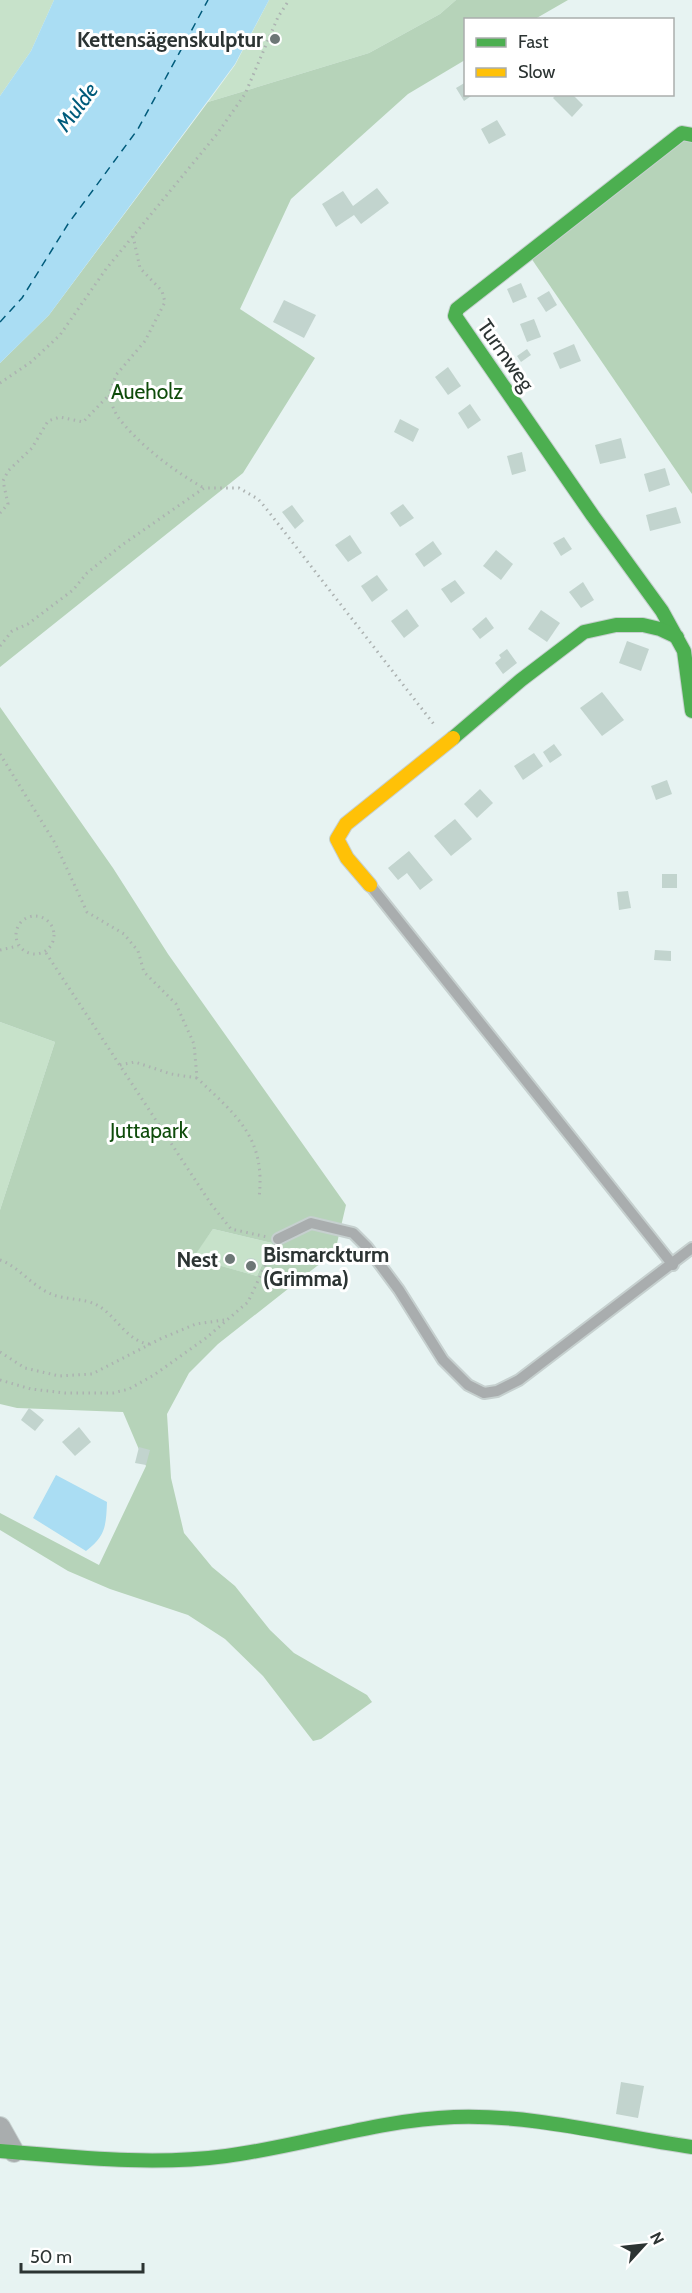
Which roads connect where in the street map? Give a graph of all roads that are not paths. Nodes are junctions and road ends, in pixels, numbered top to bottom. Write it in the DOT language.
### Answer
graph roads {
  1 [pos="692,135"];
  2 [pos="676,637"];
  3 [pos="692,711"];
  4 [pos="370,885"];
  5 [pos="278,1239"];
  6 [pos="692,1248"];
  7 [pos="673,1265"];
  8 [pos="0,2127"];
  9 [pos="692,2147"];
  10 [pos="7,2152"];
  1 -- 2 [label="street, Turmweg"];
  2 -- 3 [label="street, Turmweg"];
  2 -- 4 [label="street"];
  4 -- 7 [label="lane"];
  5 -- 7 [label="lane"];
  6 -- 7 [label="lane"];
  8 -- 10 [label="street"];
  9 -- 10 [label="street"];
}
